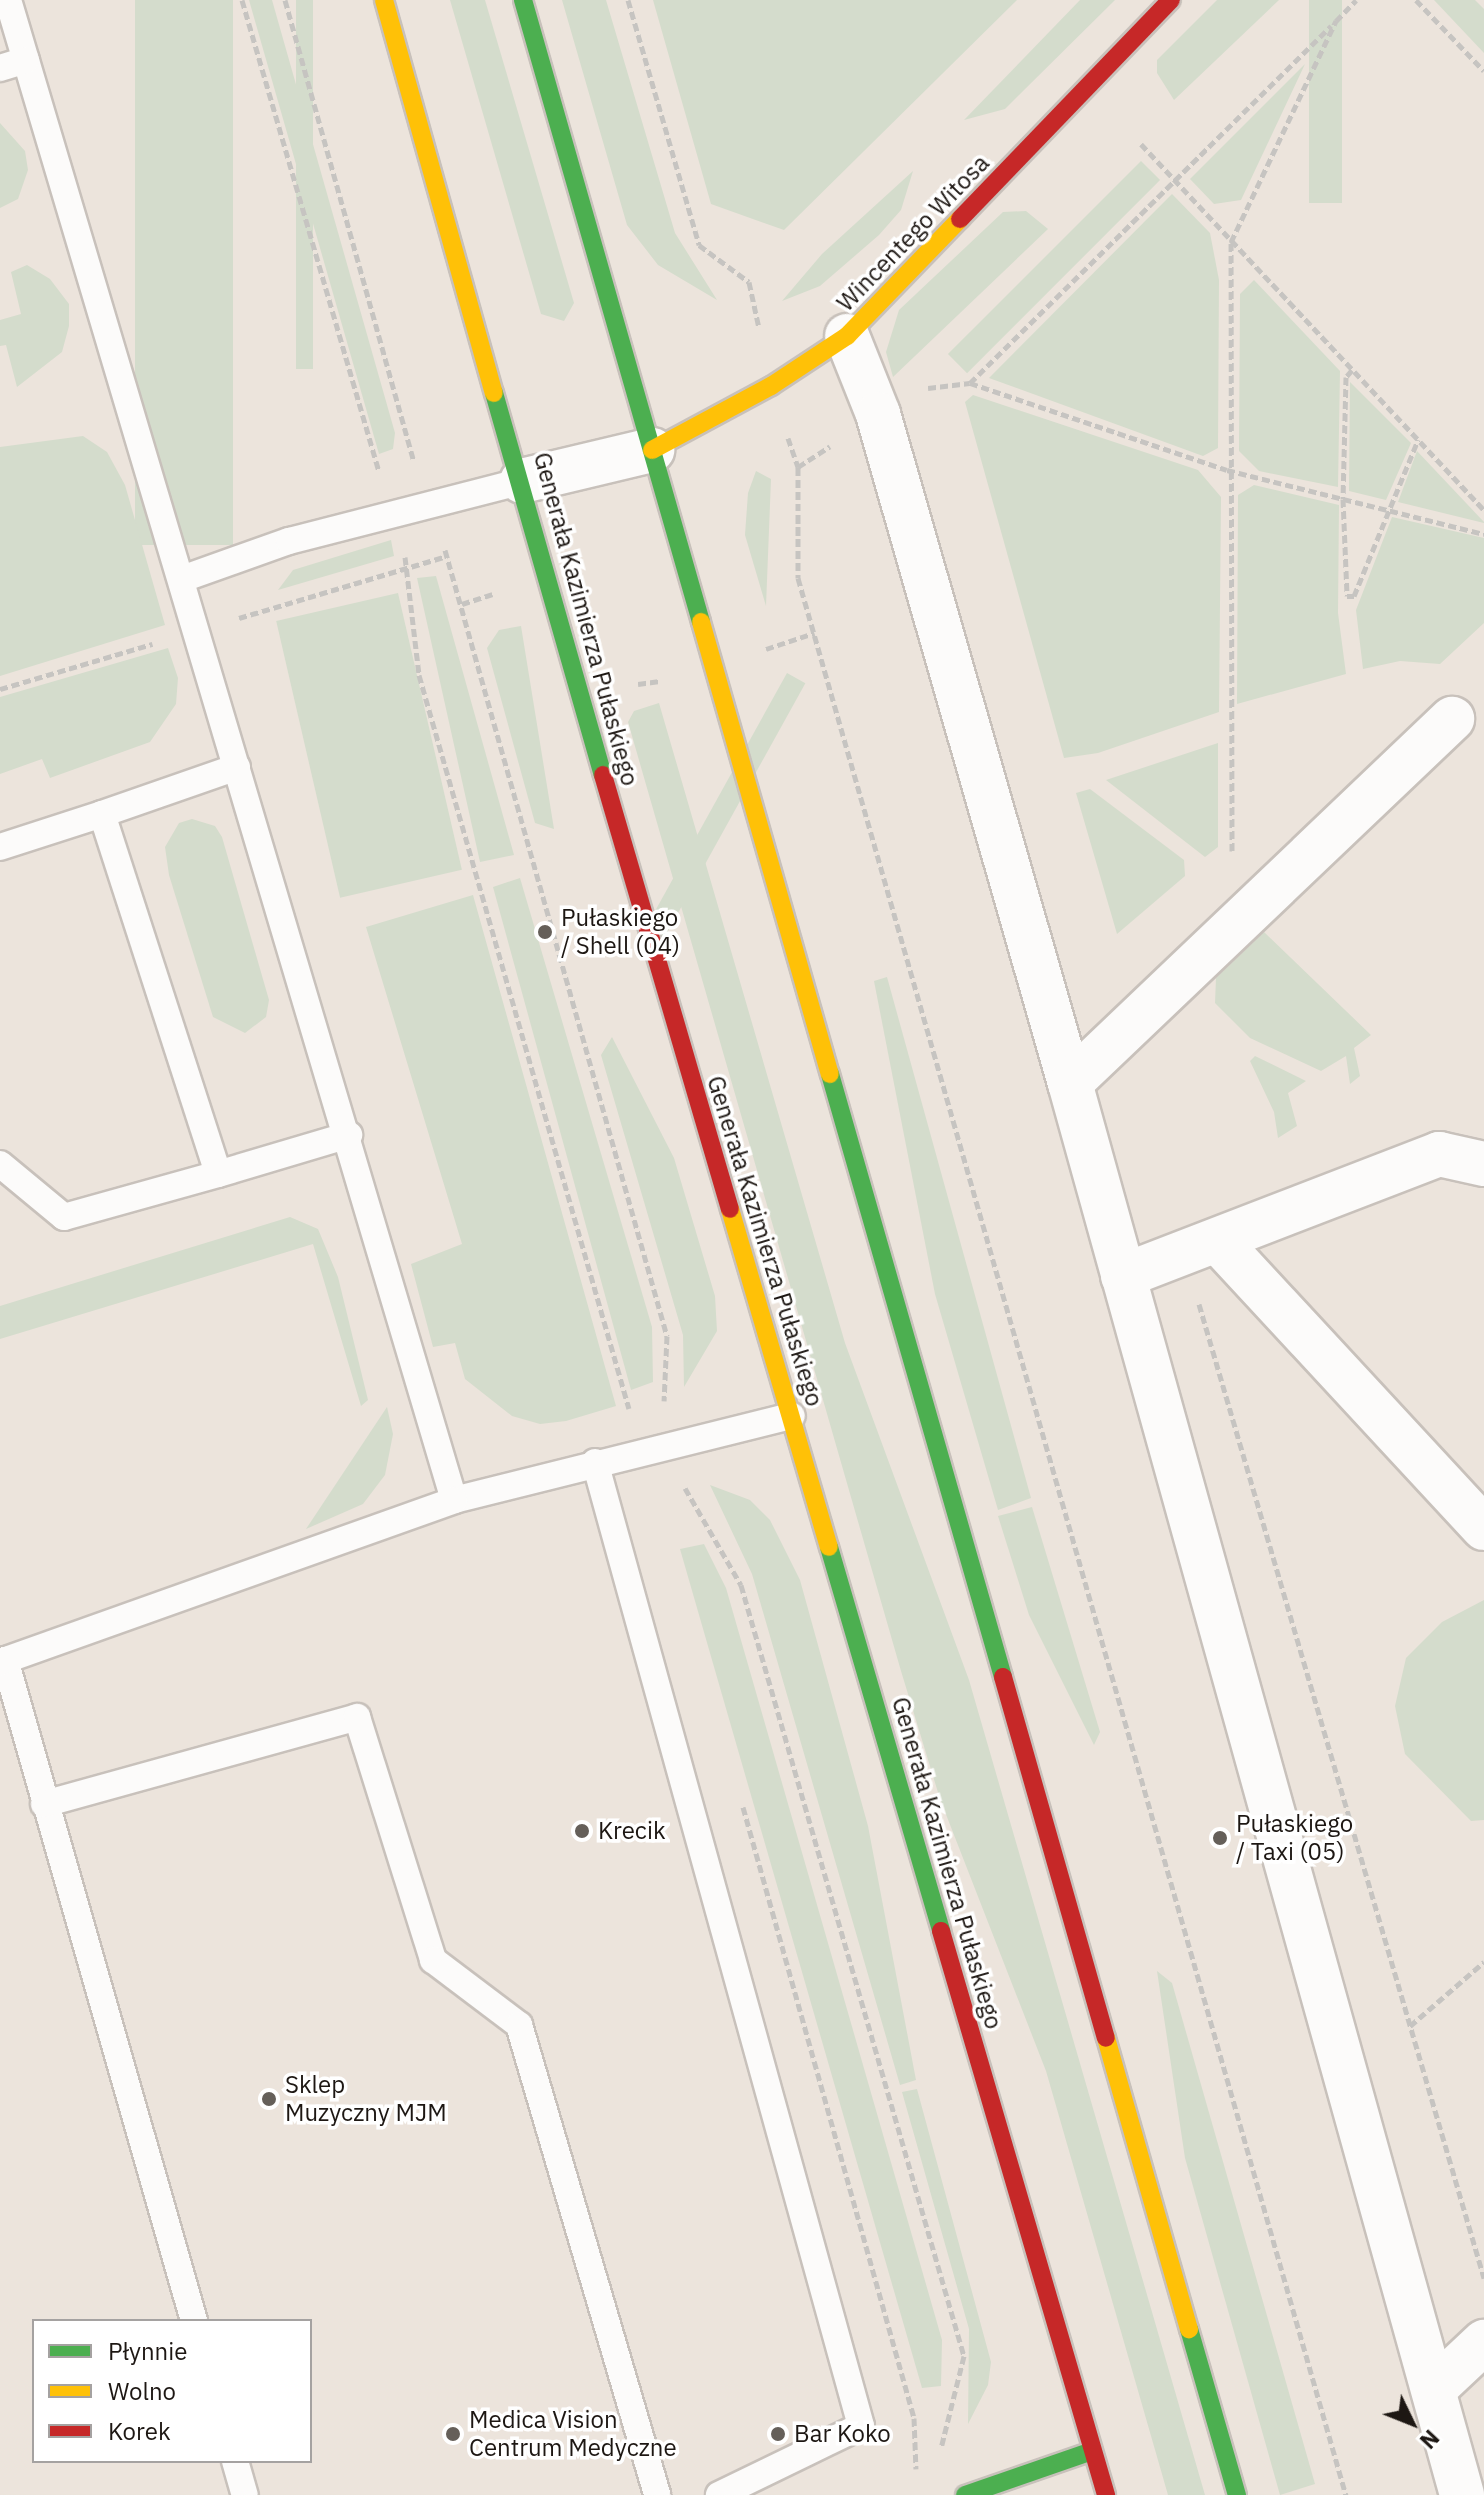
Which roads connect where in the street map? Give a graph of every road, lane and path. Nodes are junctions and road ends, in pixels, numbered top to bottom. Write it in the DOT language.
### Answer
graph roads {
  1 [pos="8,0"];
  2 [pos="242,0"];
  3 [pos="285,0"];
  4 [pos="384,0"];
  5 [pos="523,0"];
  6 [pos="628,0"];
  7 [pos="1171,0"];
  8 [pos="1356,0"];
  9 [pos="1416,0"];
  10 [pos="1336,21"];
  11 [pos="26,60"];
  12 [pos="0,68"];
  13 [pos="1484,71"];
  14 [pos="1141,144"];
  15 [pos="1175,180"];
  16 [pos="1231,242"];
  17 [pos="847,336"];
  18 [pos="1352,370"];
  19 [pos="771,386"];
  20 [pos="1418,440"];
  21 [pos="652,450"];
  22 [pos="1227,470"];
  23 [pos="522,481"];
  24 [pos="1343,499"];
  25 [pos="426,503"];
  26 [pos="1484,510"];
  27 [pos="1390,511"];
  28 [pos="392,513"];
  29 [pos="1484,534"];
  30 [pos="447,556"];
  31 [pos="408,568"];
  32 [pos="545,576"];
  33 [pos="182,579"];
  34 [pos="462,604"];
  35 [pos="198,630"];
  36 [pos="814,633"];
  37 [pos="716,665"];
  38 [pos="635,673"];
  39 [pos="0,689"];
  40 [pos="1452,719"];
  41 [pos="237,767"];
  42 [pos="102,814"];
  43 [pos="0,847"];
  44 [pos="1233,929"];
  45 [pos="1070,1083"];
  46 [pos="349,1135"];
  47 [pos="1484,1164"];
  48 [pos="0,1166"];
  49 [pos="218,1174"];
  50 [pos="1201,1247"];
  51 [pos="1123,1276"];
  52 [pos="792,1416"];
  53 [pos="672,1446"];
  54 [pos="643,1452"];
  55 [pos="595,1462"];
  56 [pos="454,1500"];
  57 [pos="1484,1528"];
  58 [pos="2,1661"];
  59 [pos="738,1789"];
  60 [pos="44,1804"];
  61 [pos="1484,1962"];
  62 [pos="1410,2026"];
  63 [pos="1484,2278"];
  64 [pos="193,2319"];
  65 [pos="1484,2342"];
  66 [pos="1434,2389"];
  67 [pos="1092,2451"];
  68 [pos="943,2455"];
  69 [pos="236,2463"];
  70 [pos="920,2482"];
  71 [pos="245,2495"];
  72 [pos="657,2495"];
  73 [pos="719,2495"];
  74 [pos="965,2495"];
  75 [pos="1106,2495"];
  76 [pos="1237,2495"];
  77 [pos="1346,2495"];
  78 [pos="1462,2495"];
  1 -- 11 [label="lane"];
  2 -- 28 [label="path"];
  3 -- 25 [label="path"];
  4 -- 23 [label="main road, Generała Kazimierza Pułaskiego"];
  5 -- 21 [label="main road"];
  6 -- 19 [label="path"];
  7 -- 17 [label="main road, Wincentego Witosa"];
  8 -- 10 [label="path"];
  9 -- 13 [label="path"];
  10 -- 15 [label="path"];
  10 -- 16 [label="path"];
  11 -- 12 [label="lane"];
  11 -- 33 [label="lane"];
  14 -- 15 [label="path"];
  15 -- 16 [label="path"];
  15 -- 22 [label="path"];
  16 -- 18 [label="path"];
  16 -- 22 [label="path"];
  17 -- 19 [label="main road, Wincentego Witosa"];
  17 -- 45 [label="street"];
  18 -- 20 [label="path"];
  18 -- 24 [label="path"];
  19 -- 21 [label="main road, Wincentego Witosa"];
  19 -- 36 [label="path"];
  20 -- 26 [label="path"];
  20 -- 27 [label="path"];
  21 -- 23 [label="street"];
  21 -- 37 [label="main road"];
  22 -- 24 [label="path"];
  22 -- 44 [label="path"];
  23 -- 25 [label="lane"];
  23 -- 32 [label="main road, Generała Kazimierza Pułaskiego"];
  24 -- 27 [label="path"];
  24 -- 27 [label="path"];
  25 -- 28 [label="lane"];
  25 -- 30 [label="path"];
  27 -- 29 [label="path"];
  28 -- 31 [label="path"];
  28 -- 33 [label="lane"];
  30 -- 31 [label="path"];
  30 -- 34 [label="path"];
  31 -- 35 [label="path"];
  31 -- 54 [label="path"];
  32 -- 34 [label="path"];
  32 -- 52 [label="main road, Generała Kazimierza Pułaskiego"];
  33 -- 35 [label="lane"];
  34 -- 53 [label="path"];
  35 -- 39 [label="path"];
  35 -- 41 [label="lane"];
  36 -- 37 [label="path"];
  36 -- 77 [label="path"];
  37 -- 38 [label="path"];
  37 -- 76 [label="main road"];
  40 -- 44 [label="street"];
  41 -- 42 [label="lane"];
  41 -- 46 [label="lane"];
  42 -- 43 [label="lane"];
  42 -- 49 [label="lane"];
  44 -- 45 [label="street"];
  45 -- 51 [label="street"];
  46 -- 49 [label="lane"];
  46 -- 56 [label="lane"];
  47 -- 50 [label="street"];
  48 -- 49 [label="lane"];
  50 -- 51 [label="street"];
  50 -- 57 [label="street"];
  50 -- 62 [label="path"];
  51 -- 66 [label="street"];
  52 -- 53 [label="lane"];
  52 -- 67 [label="main road, Generała Kazimierza Pułaskiego"];
  53 -- 54 [label="lane"];
  53 -- 68 [label="path"];
  54 -- 55 [label="lane"];
  55 -- 56 [label="lane"];
  55 -- 73 [label="lane"];
  56 -- 58 [label="lane"];
  58 -- 60 [label="lane"];
  59 -- 70 [label="path"];
  60 -- 64 [label="lane"];
  60 -- 72 [label="lane"];
  61 -- 62 [label="path"];
  62 -- 63 [label="path"];
  65 -- 66 [label="street"];
  66 -- 78 [label="street"];
  67 -- 74 [label="main road"];
  67 -- 75 [label="main road, Generała Kazimierza Pułaskiego"];
  69 -- 71 [label="lane"];
}
